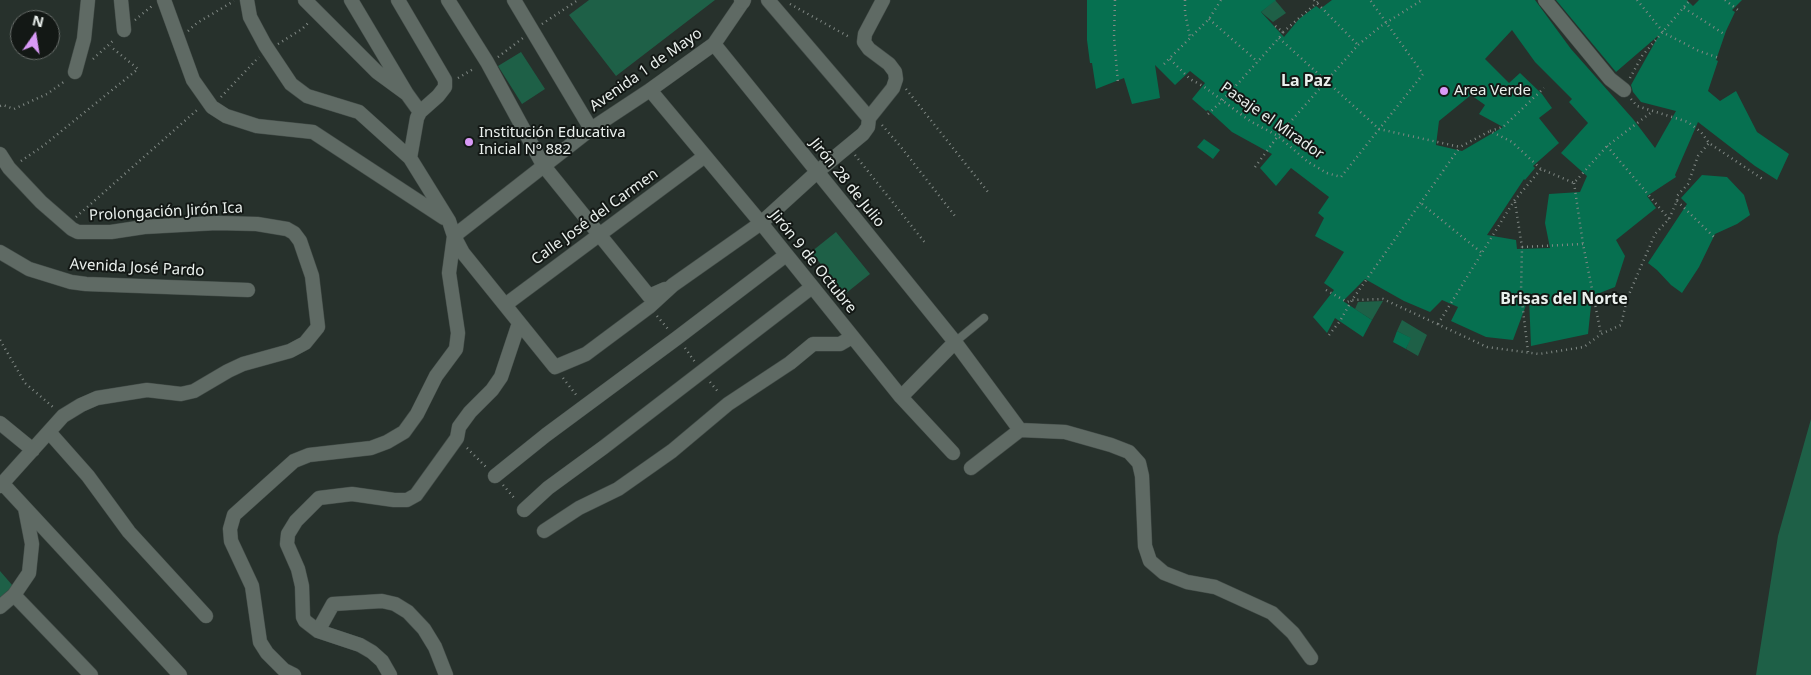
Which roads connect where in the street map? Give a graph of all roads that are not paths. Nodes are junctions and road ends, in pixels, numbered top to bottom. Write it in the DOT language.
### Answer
graph roads {
  1 [pos="88,0"];
  2 [pos="121,0"];
  3 [pos="164,0"];
  4 [pos="247,0"];
  5 [pos="305,0"];
  6 [pos="351,0"];
  7 [pos="398,0"];
  8 [pos="448,0"];
  9 [pos="514,0"];
  10 [pos="768,0"];
  11 [pos="884,0"];
  12 [pos="1545,0"];
  13 [pos="743,1"];
  14 [pos="124,30"];
  15 [pos="714,44"];
  16 [pos="75,72"];
  17 [pos="650,90"];
  18 [pos="1624,90"];
  19 [pos="407,94"];
  20 [pos="420,112"];
  21 [pos="870,116"];
  22 [pos="591,128"];
  23 [pos="0,154"];
  24 [pos="706,156"];
  25 [pos="410,158"];
  26 [pos="543,165"];
  27 [pos="818,172"];
  28 [pos="449,221"];
  29 [pos="761,223"];
  30 [pos="599,234"];
  31 [pos="454,236"];
  32 [pos="0,252"];
  33 [pos="786,254"];
  34 [pos="673,285"];
  35 [pos="812,287"];
  36 [pos="248,290"];
  37 [pos="505,305"];
  38 [pos="984,318"];
  39 [pos="519,323"];
  40 [pos="852,337"];
  41 [pos="955,342"];
  42 [pos="901,397"];
  43 [pos="0,423"];
  44 [pos="1020,430"];
  45 [pos="49,432"];
  46 [pos="33,450"];
  47 [pos="953,453"];
  48 [pos="971,468"];
  49 [pos="495,476"];
  50 [pos="1,485"];
  51 [pos="25,508"];
  52 [pos="524,510"];
  53 [pos="544,531"];
  54 [pos="14,595"];
  55 [pos="0,607"];
  56 [pos="206,616"];
  57 [pos="318,631"];
  58 [pos="1311,658"];
  59 [pos="91,675"];
  60 [pos="180,675"];
  61 [pos="294,675"];
  62 [pos="390,675"];
  63 [pos="446,675"];
  1 -- 16 [label="street"];
  2 -- 14 [label="street"];
  3 -- 28 [label="street"];
  4 -- 25 [label="street"];
  5 -- 19 [label="street"];
  6 -- 19 [label="street"];
  7 -- 20 [label="street"];
  8 -- 26 [label="street"];
  9 -- 22 [label="street"];
  10 -- 21 [label="street"];
  11 -- 21 [label="street"];
  12 -- 18 [label="street"];
  13 -- 15 [label="street, Avenida 1 de Mayo"];
  15 -- 17 [label="street, Avenida 1 de Mayo"];
  15 -- 27 [label="street, Jirón 28 de Julio"];
  17 -- 22 [label="street, Avenida 1 de Mayo"];
  17 -- 24 [label="street, Jirón 9 de Octubre"];
  19 -- 20 [label="street"];
  20 -- 25 [label="street"];
  21 -- 27 [label="street"];
  22 -- 26 [label="street, Avenida 1 de Mayo"];
  23 -- 45 [label="street, Prolongación Jirón Ica"];
  24 -- 29 [label="street, Jirón 9 de Octubre"];
  24 -- 30 [label="street, Calle José del Carmen"];
  25 -- 28 [label="street"];
  26 -- 30 [label="street"];
  26 -- 31 [label="street, Avenida 1 de Mayo"];
  27 -- 29 [label="street"];
  27 -- 41 [label="street, Jirón 28 de Julio"];
  28 -- 31 [label="street"];
  29 -- 33 [label="street, Jirón 9 de Octubre"];
  29 -- 34 [label="street"];
  30 -- 34 [label="street"];
  30 -- 37 [label="street, Calle José del Carmen"];
  31 -- 37 [label="street"];
  31 -- 61 [label="street"];
  32 -- 36 [label="street, Avenida José Pardo"];
  33 -- 35 [label="street, Jirón 9 de Octubre"];
  33 -- 49 [label="street"];
  34 -- 39 [label="street"];
  35 -- 40 [label="street, Jirón 9 de Octubre"];
  35 -- 52 [label="street"];
  37 -- 39 [label="street"];
  38 -- 41 [label="lane"];
  39 -- 57 [label="street"];
  40 -- 42 [label="street, Jirón 9 de Octubre"];
  40 -- 53 [label="street"];
  41 -- 42 [label="street"];
  41 -- 44 [label="street, Jirón 28 de Julio"];
  42 -- 47 [label="street, Jirón 9 de Octubre"];
  43 -- 46 [label="street"];
  44 -- 48 [label="street"];
  44 -- 58 [label="street"];
  45 -- 46 [label="street"];
  45 -- 56 [label="street"];
  46 -- 50 [label="street"];
  50 -- 51 [label="street"];
  51 -- 54 [label="street"];
  51 -- 60 [label="street"];
  54 -- 55 [label="street"];
  54 -- 59 [label="street"];
  57 -- 62 [label="street"];
  57 -- 63 [label="street"];
}
